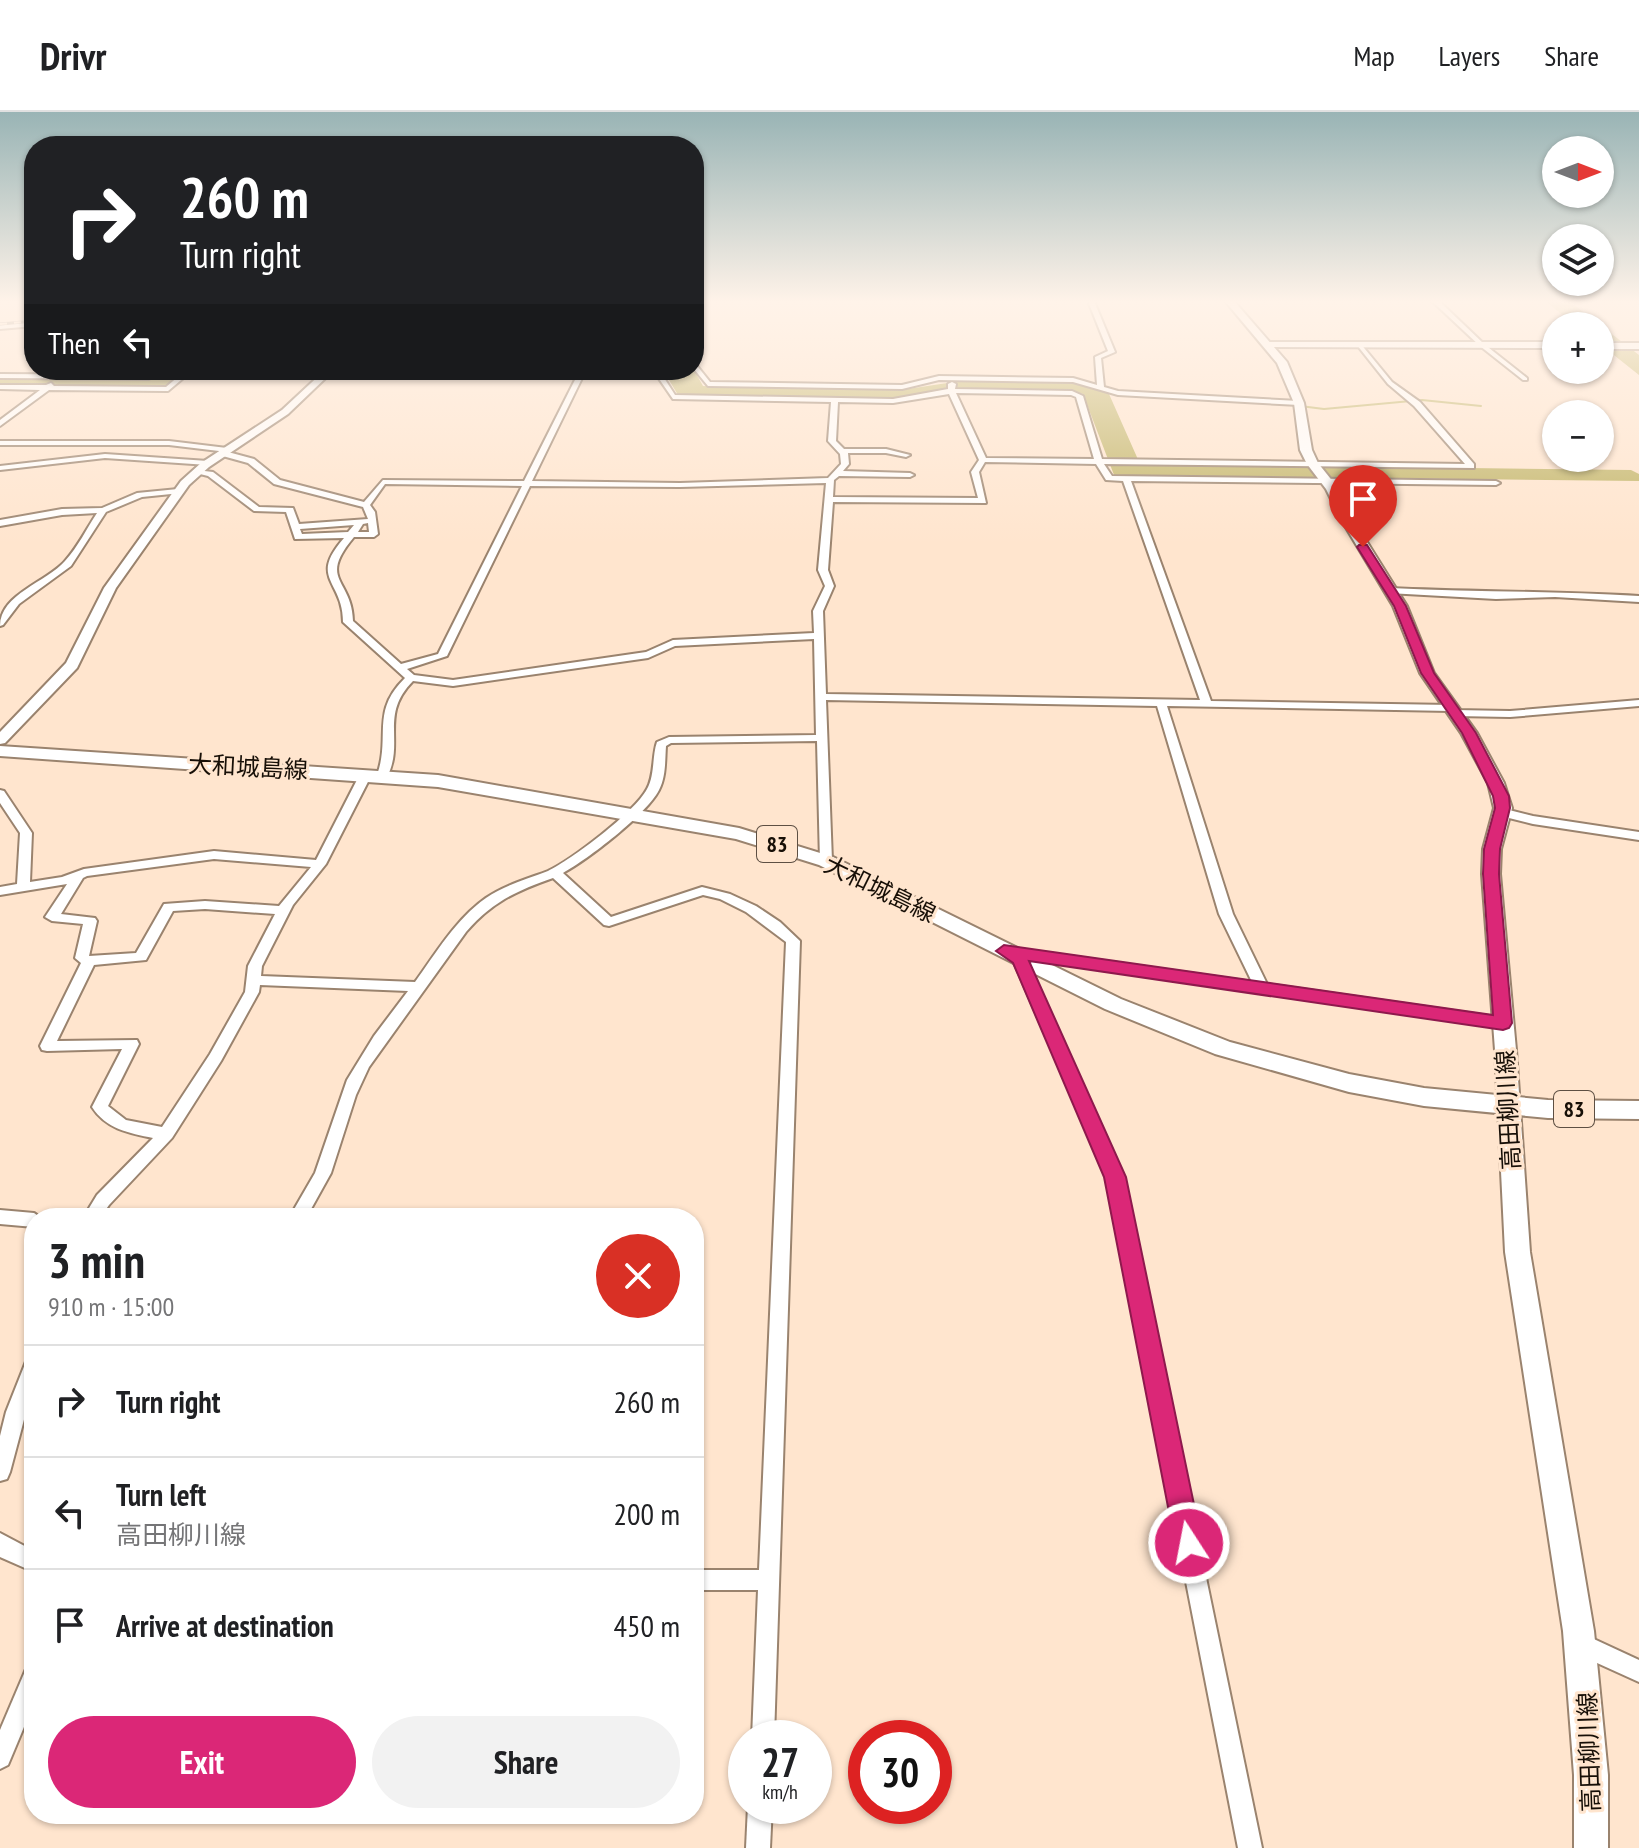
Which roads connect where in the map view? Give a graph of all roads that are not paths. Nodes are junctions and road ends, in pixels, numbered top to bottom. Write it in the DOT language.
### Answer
graph roads {
  1 [pos="55,382"];
  2 [pos="176,382"];
  3 [pos="317,382"];
  4 [pos="577,382"];
  5 [pos="664,382"];
  6 [pos="707,382"];
  7 [pos="930,382"];
  8 [pos="952,382"];
  9 [pos="1080,382"];
  10 [pos="1100,382"];
  11 [pos="1290,382"];
  12 [pos="1389,382"];
  13 [pos="0,387"];
  14 [pos="48,387"];
  15 [pos="1101,388"];
  16 [pos="951,391"];
  17 [pos="835,400"];
  18 [pos="1299,403"];
  19 [pos="0,424"];
  20 [pos="0,443"];
  21 [pos="842,451"];
  22 [pos="224,452"];
  23 [pos="906,455"];
  24 [pos="983,460"];
  25 [pos="1099,462"];
  26 [pos="208,463"];
  27 [pos="0,468"];
  28 [pos="196,472"];
  29 [pos="1320,472"];
  30 [pos="910,475"];
  31 [pos="833,477"];
  32 [pos="1126,478"];
  33 [pos="1496,483"];
  34 [pos="527,484"];
  35 [pos="178,491"];
  36 [pos="829,499"];
  37 [pos="366,505"];
  38 [pos="103,510"];
  39 [pos="372,520"];
  40 [pos="360,521"];
  41 [pos="0,523"];
  42 [pos="295,527"];
  43 [pos="354,535"];
  44 [pos="1391,591"];
  45 [pos="1639,599"];
  46 [pos="0,623"];
  47 [pos="819,636"];
  48 [pos="399,668"];
  49 [pos="411,678"];
  50 [pos="821,697"];
  51 [pos="1161,703"];
  52 [pos="1639,703"];
  53 [pos="1207,705"];
  54 [pos="1453,710"];
  55 [pos="823,738"];
  56 [pos="0,740"];
  57 [pos="0,751"];
  58 [pos="375,774"];
  59 [pos="0,794"];
  60 [pos="1501,812"];
  61 [pos="630,813"];
  62 [pos="1639,836"];
  63 [pos="826,861"];
  64 [pos="320,864"];
  65 [pos="555,873"];
  66 [pos="78,876"];
  67 [pos="23,884"];
  68 [pos="0,891"];
  69 [pos="283,910"];
  70 [pos="1012,955"];
  71 [pos="89,961"];
  72 [pos="256,980"];
  73 [pos="419,987"];
  74 [pos="1261,987"];
  75 [pos="1503,1023"];
  76 [pos="1509,1106"];
  77 [pos="1639,1110"];
  78 [pos="166,1134"];
  79 [pos="98,1208"];
  80 [pos="305,1208"];
  81 [pos="0,1217"];
  82 [pos="24,1219"];
  83 [pos="24,1391"];
  84 [pos="0,1472"];
  85 [pos="0,1543"];
  86 [pos="24,1557"];
  87 [pos="704,1580"];
  88 [pos="769,1580"];
  89 [pos="1583,1645"];
  90 [pos="1639,1671"];
  91 [pos="24,1701"];
  92 [pos="764,1720"];
  93 [pos="0,1757"];
  94 [pos="759,1824"];
  95 [pos="758,1848"];
  96 [pos="1250,1848"];
  97 [pos="1591,1848"];
  1 -- 14 [label="street"];
  2 -- 14 [label="street"];
  3 -- 22 [label="street"];
  4 -- 34 [label="street"];
  5 -- 17 [label="street"];
  6 -- 7 [label="street"];
  8 -- 16 [label="street"];
  9 -- 15 [label="street"];
  10 -- 15 [label="street"];
  11 -- 18 [label="main road, 高田柳川線"];
  12 -- 29 [label="street"];
  13 -- 14 [label="street"];
  14 -- 19 [label="street"];
  15 -- 18 [label="street"];
  16 -- 17 [label="street"];
  16 -- 24 [label="street"];
  16 -- 25 [label="street"];
  17 -- 21 [label="street"];
  18 -- 29 [label="main road, 高田柳川線"];
  20 -- 22 [label="street"];
  21 -- 23 [label="street"];
  21 -- 31 [label="street"];
  22 -- 26 [label="street"];
  22 -- 37 [label="street"];
  24 -- 25 [label="street"];
  24 -- 36 [label="street"];
  25 -- 29 [label="street"];
  25 -- 32 [label="street"];
  26 -- 27 [label="street"];
  26 -- 28 [label="street"];
  28 -- 35 [label="street"];
  28 -- 42 [label="street"];
  29 -- 32 [label="street"];
  29 -- 33 [label="street"];
  29 -- 44 [label="main road, 高田柳川線"];
  30 -- 31 [label="street"];
  31 -- 34 [label="street"];
  31 -- 36 [label="street"];
  32 -- 53 [label="street"];
  34 -- 37 [label="street"];
  34 -- 48 [label="street"];
  35 -- 38 [label="street"];
  35 -- 56 [label="street"];
  36 -- 47 [label="street"];
  37 -- 39 [label="street"];
  38 -- 41 [label="street"];
  38 -- 46 [label="street"];
  39 -- 40 [label="street"];
  39 -- 43 [label="street"];
  40 -- 42 [label="street"];
  40 -- 43 [label="street"];
  42 -- 43 [label="street"];
  43 -- 48 [label="street"];
  44 -- 45 [label="street"];
  44 -- 54 [label="main road, 高田柳川線"];
  47 -- 49 [label="street"];
  47 -- 50 [label="street"];
  48 -- 49 [label="street"];
  49 -- 58 [label="street"];
  50 -- 51 [label="street"];
  50 -- 55 [label="street"];
  51 -- 53 [label="street"];
  51 -- 74 [label="street"];
  52 -- 54 [label="street"];
  53 -- 54 [label="street"];
  54 -- 60 [label="main road, 高田柳川線"];
  55 -- 61 [label="street"];
  55 -- 63 [label="street"];
  57 -- 58 [label="main road, 大和城島線 / 83"];
  58 -- 61 [label="main road, 大和城島線 / 83"];
  58 -- 64 [label="street"];
  59 -- 67 [label="street"];
  60 -- 62 [label="street"];
  60 -- 75 [label="main road, 高田柳川線"];
  61 -- 63 [label="main road, 大和城島線 / 83"];
  61 -- 65 [label="street"];
  63 -- 70 [label="main road, 大和城島線 / 83"];
  64 -- 66 [label="street"];
  64 -- 69 [label="street"];
  65 -- 73 [label="street"];
  65 -- 88 [label="street"];
  66 -- 67 [label="street"];
  66 -- 71 [label="street"];
  67 -- 68 [label="street"];
  69 -- 71 [label="street"];
  69 -- 72 [label="street"];
  70 -- 74 [label="street"];
  70 -- 76 [label="main road, 大和城島線 / 83"];
  70 -- 96 [label="street"];
  71 -- 78 [label="street"];
  72 -- 73 [label="street"];
  72 -- 78 [label="street"];
  73 -- 80 [label="street"];
  74 -- 75 [label="street"];
  75 -- 76 [label="main road, 高田柳川線"];
  76 -- 77 [label="main road, 大和城島線 / 83"];
  76 -- 89 [label="main road, 高田柳川線"];
  78 -- 79 [label="street"];
  81 -- 82 [label="street"];
  83 -- 84 [label="street"];
  85 -- 86 [label="street"];
  87 -- 88 [label="street"];
  88 -- 92 [label="street"];
  89 -- 90 [label="street"];
  89 -- 97 [label="main road, 高田柳川線"];
  91 -- 93 [label="street"];
  94 -- 95 [label="street"];
}
